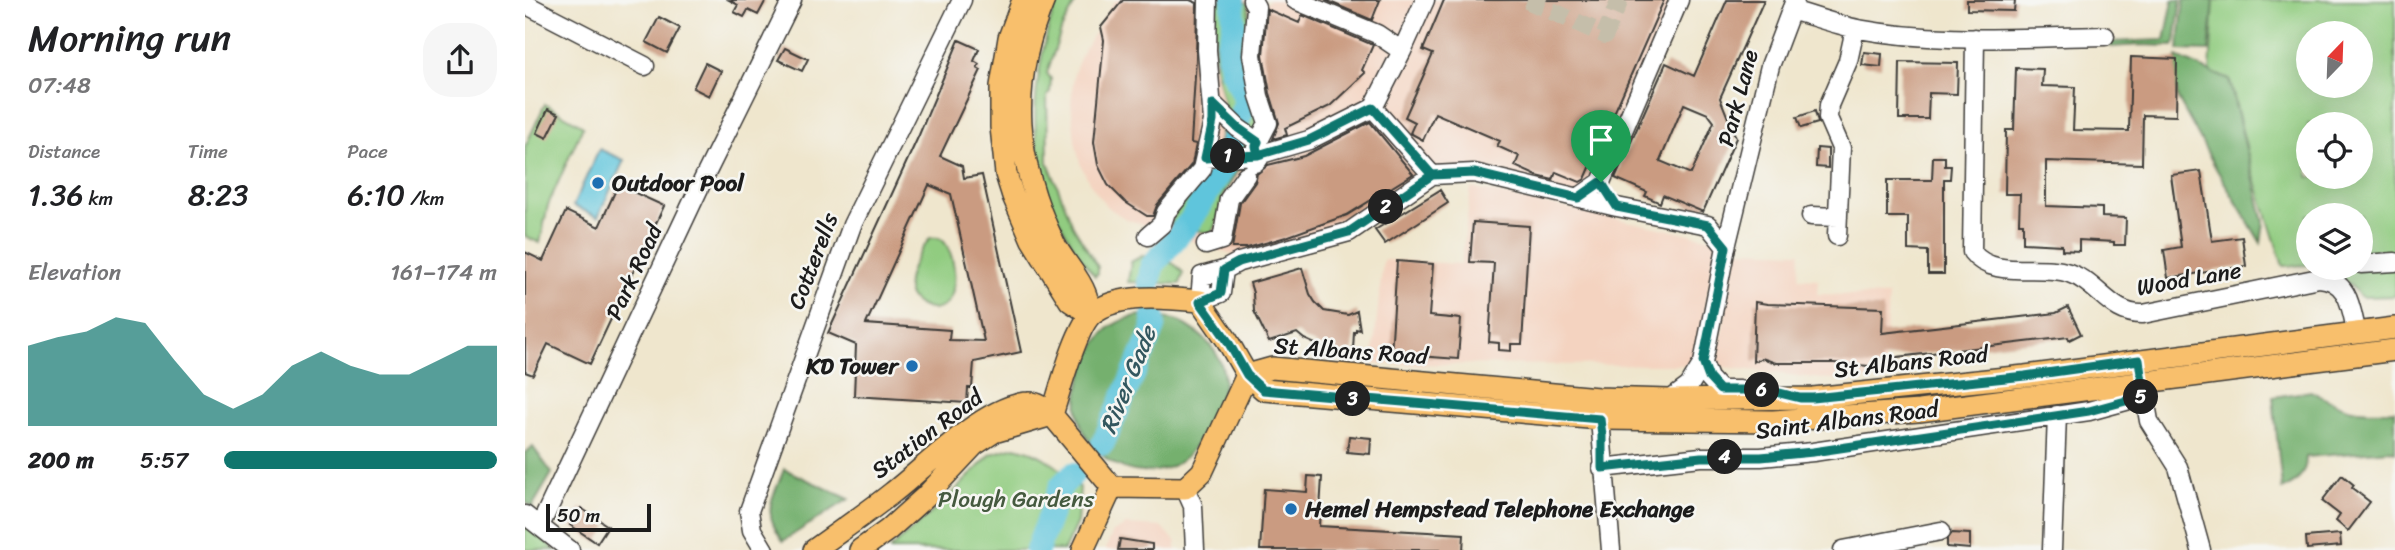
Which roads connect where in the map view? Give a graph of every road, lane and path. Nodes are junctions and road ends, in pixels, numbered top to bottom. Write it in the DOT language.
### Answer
graph roads {
  1 [pos="792,0"];
  2 [pos="962,0"];
  3 [pos="1023,0"];
  4 [pos="1044,0"];
  5 [pos="1208,0"];
  6 [pos="1252,0"];
  7 [pos="1295,0"];
  8 [pos="1425,0"];
  9 [pos="1679,0"];
  10 [pos="525,4"];
  11 [pos="1793,5"];
  12 [pos="1855,29"];
  13 [pos="2105,36"];
  14 [pos="1975,38"];
  15 [pos="1402,51"];
  16 [pos="645,66"];
  17 [pos="1213,104"];
  18 [pos="1373,108"];
  19 [pos="1205,158"];
  20 [pos="1253,160"];
  21 [pos="1432,175"];
  22 [pos="1601,182"];
  23 [pos="1578,198"];
  24 [pos="1617,207"];
  25 [pos="1735,211"];
  26 [pos="1811,216"];
  27 [pos="1838,217"];
  28 [pos="1708,225"];
  29 [pos="1148,236"];
  30 [pos="1837,236"];
  31 [pos="1206,245"];
  32 [pos="1726,247"];
  33 [pos="2395,262"];
  34 [pos="2373,263"];
  35 [pos="2346,280"];
  36 [pos="2341,286"];
  37 [pos="1200,302"];
  38 [pos="1090,314"];
  39 [pos="2395,328"];
  40 [pos="2357,334"];
  41 [pos="2395,350"];
  42 [pos="2139,360"];
  43 [pos="1703,362"];
  44 [pos="1247,375"];
  45 [pos="1447,384"];
  46 [pos="2143,390"];
  47 [pos="1800,398"];
  48 [pos="1637,399"];
  49 [pos="1670,400"];
  50 [pos="1052,415"];
  51 [pos="2064,415"];
  52 [pos="1600,419"];
  53 [pos="1602,468"];
  54 [pos="1112,487"];
  55 [pos="1185,488"];
  56 [pos="525,515"];
  57 [pos="540,526"];
  58 [pos="1941,531"];
  59 [pos="570,550"];
  60 [pos="764,550"];
  61 [pos="814,550"];
  62 [pos="860,550"];
  63 [pos="1083,550"];
  64 [pos="1195,550"];
  65 [pos="1611,550"];
  66 [pos="1843,550"];
  67 [pos="2052,550"];
  68 [pos="2201,550"];
  1 -- 57 [label="street, Park Road"];
  2 -- 60 [label="street, Cotterells"];
  3 -- 38 [label="main road"];
  4 -- 38 [label="main road"];
  5 -- 17 [label="street"];
  6 -- 20 [label="street"];
  7 -- 15 [label="street"];
  8 -- 15 [label="street"];
  9 -- 22 [label="street"];
  10 -- 16 [label="street"];
  11 -- 12 [label="street"];
  11 -- 25 [label="street, Park Lane"];
  12 -- 14 [label="street"];
  12 -- 27 [label="street"];
  13 -- 14 [label="street"];
  14 -- 36 [label="street, Wood Lane"];
  15 -- 18 [label="street"];
  17 -- 19 [label="street"];
  17 -- 20 [label="street"];
  18 -- 20 [label="street"];
  18 -- 21 [label="street"];
  19 -- 20 [label="street"];
  19 -- 29 [label="street"];
  20 -- 31 [label="street"];
  21 -- 23 [label="street"];
  21 -- 37 [label="street"];
  22 -- 23 [label="street"];
  22 -- 24 [label="street"];
  23 -- 24 [label="street"];
  24 -- 28 [label="street"];
  25 -- 28 [label="street"];
  25 -- 32 [label="street, Park Lane"];
  26 -- 27 [label="street"];
  27 -- 30 [label="street"];
  28 -- 32 [label="street"];
  32 -- 43 [label="street, Park Lane"];
  33 -- 34 [label="street"];
  35 -- 36 [label="street"];
  36 -- 40 [label="street"];
  37 -- 38 [label="main road"];
  37 -- 44 [label="main road"];
  38 -- 50 [label="main road"];
  39 -- 40 [label="main road, St Albans Road"];
  40 -- 42 [label="main road, St Albans Road"];
  41 -- 46 [label="main road, St Albans Road"];
  42 -- 46 [label="street"];
  42 -- 47 [label="main road, St Albans Road"];
  43 -- 47 [label="street"];
  43 -- 49 [label="street"];
  44 -- 45 [label="main road, St Albans Road"];
  44 -- 52 [label="main road, St Albans Road"];
  44 -- 55 [label="main road"];
  45 -- 48 [label="main road, St Albans Road"];
  45 -- 52 [label="main road"];
  46 -- 51 [label="street, Saint Albans Road"];
  46 -- 52 [label="main road, St Albans Road"];
  46 -- 68 [label="street"];
  47 -- 49 [label="main road, St Albans Road"];
  48 -- 49 [label="main road, St Albans Road"];
  48 -- 52 [label="main road"];
  50 -- 54 [label="main road"];
  50 -- 61 [label="main road, Station Road"];
  50 -- 62 [label="main road, Station Road"];
  51 -- 53 [label="street, Saint Albans Road"];
  51 -- 67 [label="street"];
  52 -- 53 [label="street"];
  53 -- 65 [label="street"];
  54 -- 55 [label="main road"];
  54 -- 63 [label="main road"];
  55 -- 64 [label="street"];
  56 -- 57 [label="street"];
  57 -- 59 [label="street"];
  58 -- 66 [label="street"];
}
